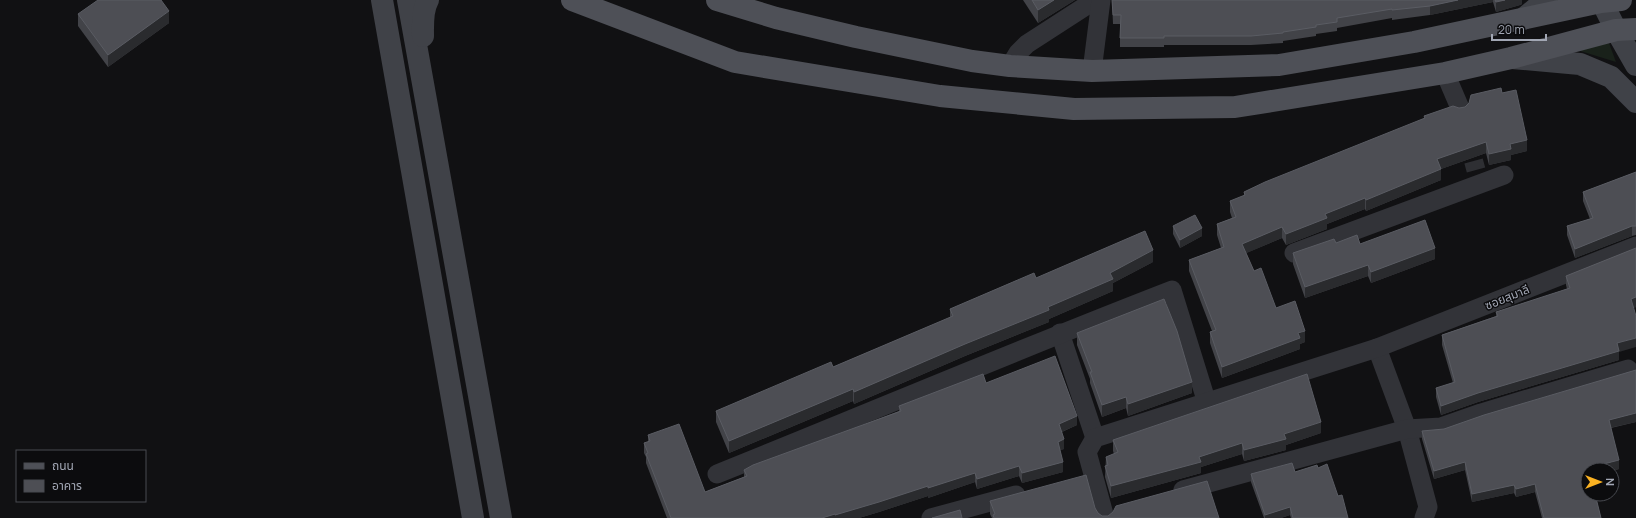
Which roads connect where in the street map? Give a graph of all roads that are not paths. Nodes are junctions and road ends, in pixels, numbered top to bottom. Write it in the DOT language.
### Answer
graph roads {
  1 [pos="371,0"];
  2 [pos="382,0"];
  3 [pos="408,0"];
  4 [pos="428,0"];
  5 [pos="572,0"];
  6 [pos="717,0"];
  7 [pos="1095,0"];
  8 [pos="1100,0"];
  9 [pos="1546,0"];
  10 [pos="1608,1"];
  11 [pos="1523,19"];
  12 [pos="1626,30"];
  13 [pos="1511,58"];
  14 [pos="1636,65"];
  15 [pos="1010,66"];
  16 [pos="1092,71"];
  17 [pos="1445,73"];
  18 [pos="426,97"];
  19 [pos="399,100"];
  20 [pos="1636,102"];
  21 [pos="1460,108"];
  22 [pos="1476,170"];
  23 [pos="1504,175"];
  24 [pos="1459,191"];
  25 [pos="1636,246"];
  26 [pos="1294,253"];
  27 [pos="1060,333"];
  28 [pos="1377,348"];
  29 [pos="1628,369"];
  30 [pos="1207,403"];
  31 [pos="1407,429"];
  32 [pos="1095,438"];
  33 [pos="717,474"];
  34 [pos="1034,490"];
  35 [pos="1164,495"];
  36 [pos="1108,512"];
  37 [pos="969,513"];
  38 [pos="473,518"];
  39 [pos="501,518"];
  40 [pos="931,518"];
  41 [pos="1424,518"];
  1 -- 19 [label="main road"];
  2 -- 19 [label="main road"];
  3 -- 18 [label="main road"];
  4 -- 18 [label="main road"];
  5 -- 17 [label="main road"];
  6 -- 15 [label="main road"];
  7 -- 15 [label="street"];
  8 -- 16 [label="street"];
  9 -- 11 [label="main road"];
  10 -- 11 [label="main road"];
  10 -- 12 [label="main road"];
  11 -- 16 [label="main road"];
  12 -- 13 [label="main road"];
  12 -- 14 [label="main road"];
  13 -- 17 [label="main road"];
  13 -- 20 [label="main road"];
  15 -- 16 [label="main road"];
  17 -- 21 [label="street"];
  18 -- 39 [label="main road"];
  19 -- 38 [label="main road"];
  22 -- 24 [label="street"];
  23 -- 24 [label="street"];
  24 -- 26 [label="street"];
  25 -- 28 [label="street, ซอยสุมาลี"];
  27 -- 30 [label="street"];
  27 -- 32 [label="street"];
  27 -- 33 [label="street"];
  28 -- 30 [label="street, ซอยสุมาลี"];
  28 -- 31 [label="street"];
  29 -- 31 [label="street"];
  30 -- 32 [label="street, ซอยสุมาลี"];
  31 -- 35 [label="street"];
  31 -- 41 [label="street"];
  32 -- 36 [label="street"];
  34 -- 37 [label="street"];
  37 -- 40 [label="street"];
}
